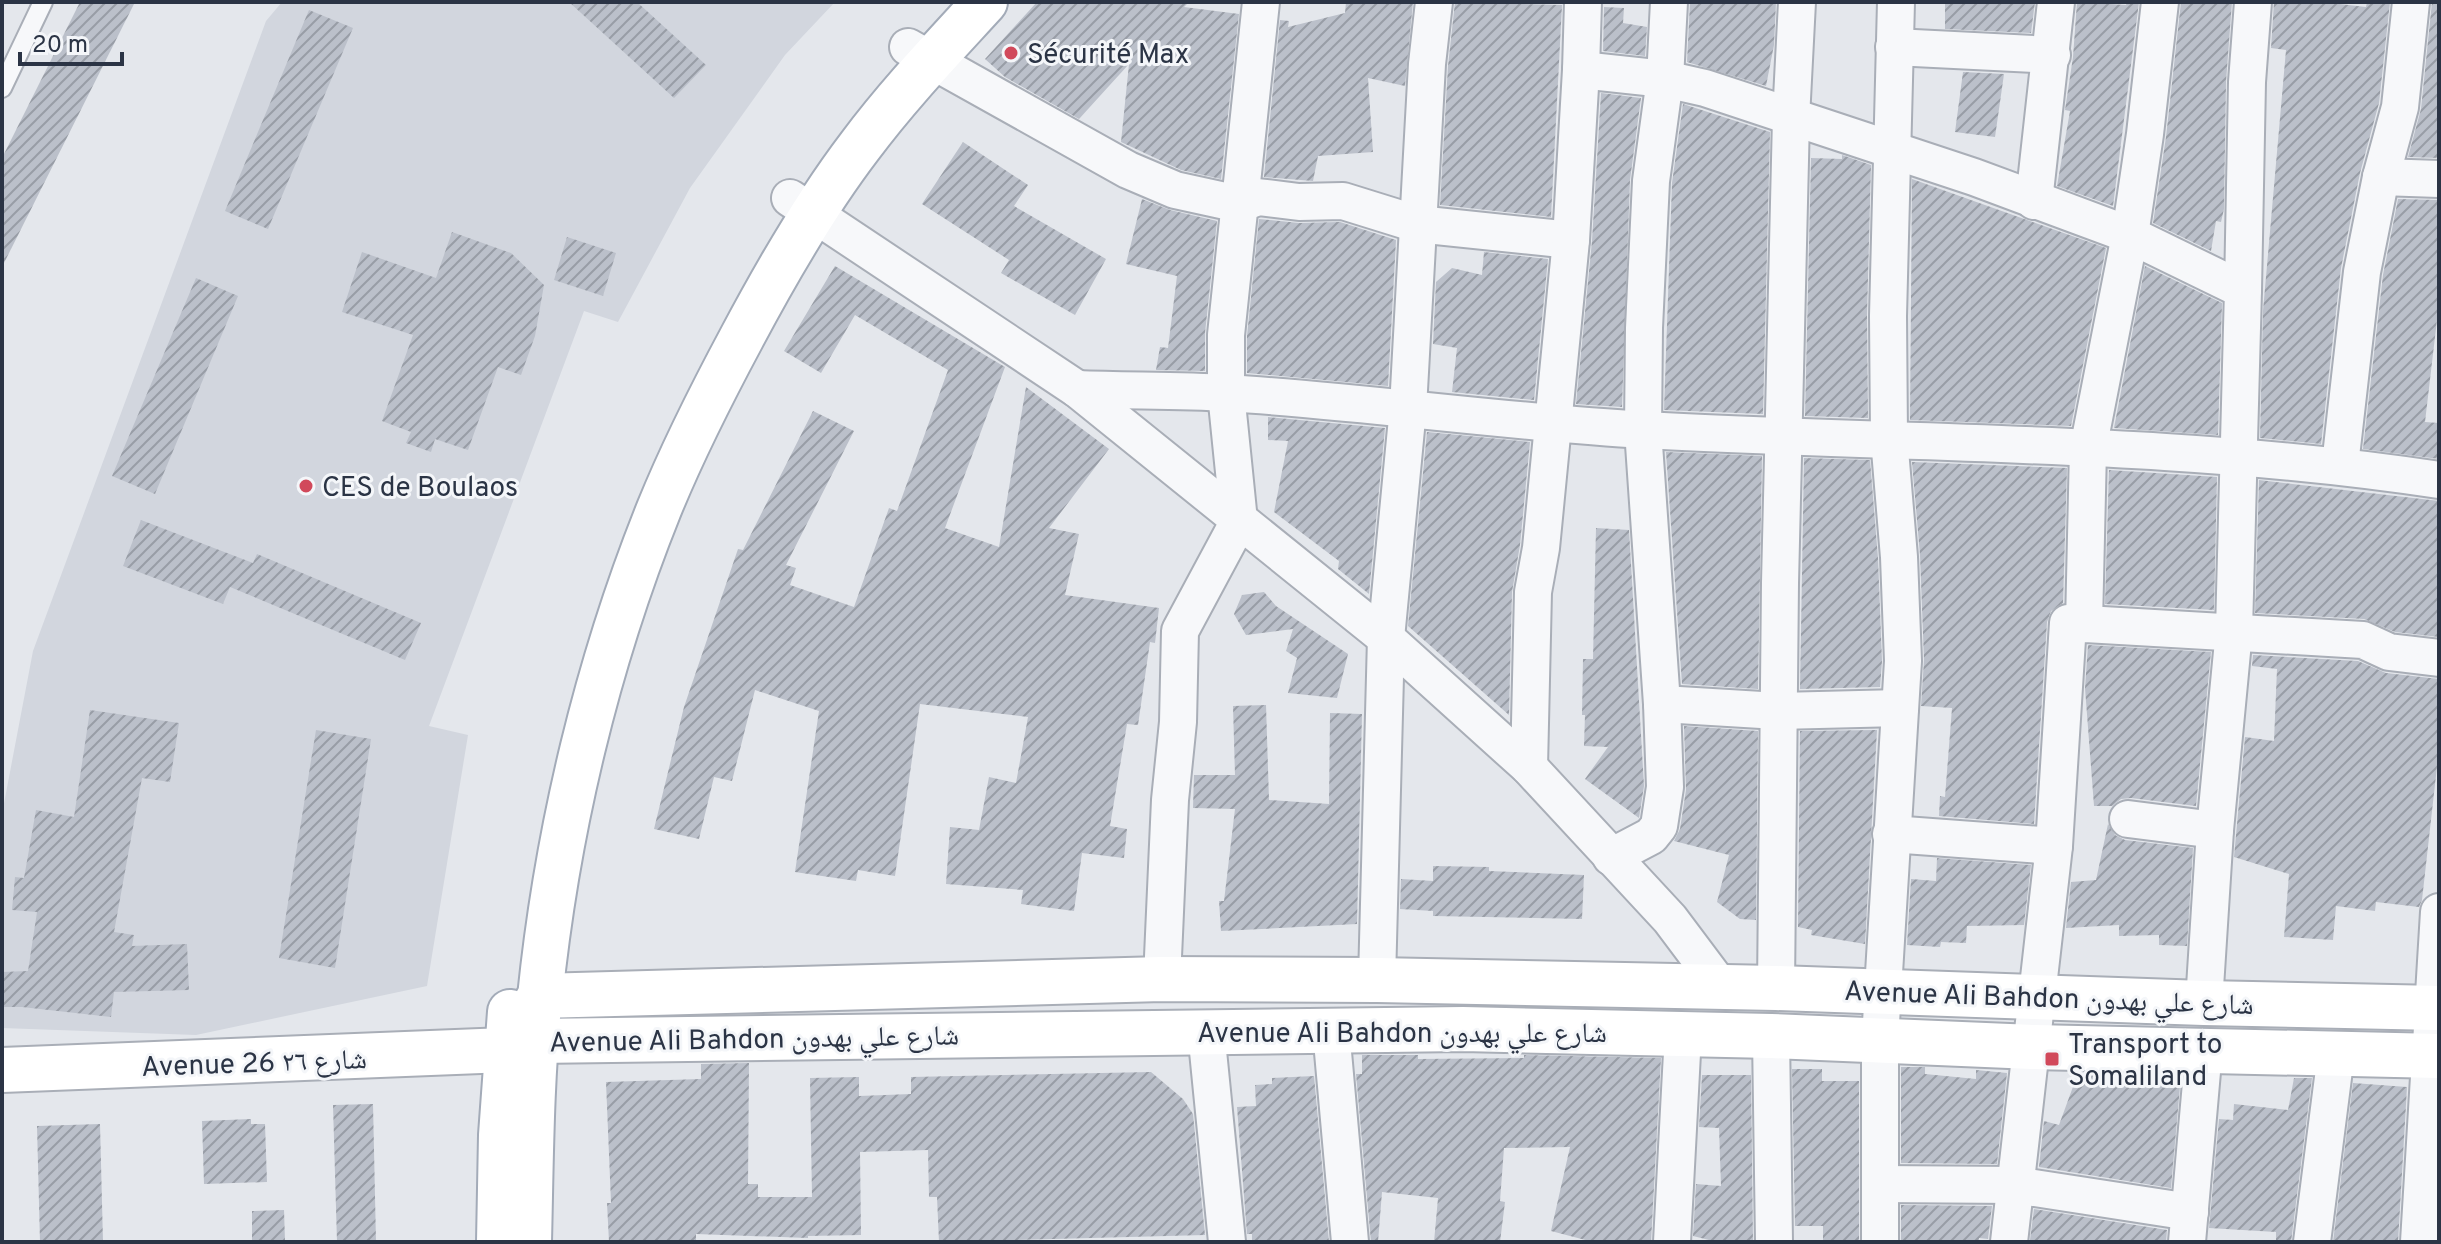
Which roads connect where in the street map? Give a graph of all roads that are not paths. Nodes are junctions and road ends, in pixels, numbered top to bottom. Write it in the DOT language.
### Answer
graph roads {
  1 [pos="43,2"];
  2 [pos="949,2"];
  3 [pos="985,2"];
  4 [pos="1261,2"];
  5 [pos="1434,2"];
  6 [pos="1583,2"];
  7 [pos="1669,2"];
  8 [pos="1797,2"];
  9 [pos="1896,2"];
  10 [pos="2056,2"];
  11 [pos="2160,2"];
  12 [pos="2253,2"];
  13 [pos="2411,2"];
  14 [pos="1894,47"];
  15 [pos="919,54"];
  16 [pos="2052,55"];
  17 [pos="1581,70"];
  18 [pos="1665,79"];
  19 [pos="2,88"];
  20 [pos="1791,118"];
  21 [pos="1891,150"];
  22 [pos="2381,177"];
  23 [pos="2439,179"];
  24 [pos="2034,201"];
  25 [pos="1239,204"];
  26 [pos="801,206"];
  27 [pos="1417,224"];
  28 [pos="2130,235"];
  29 [pos="1571,240"];
  30 [pos="2243,290"];
  31 [pos="1077,389"];
  32 [pos="1226,393"];
  33 [pos="1408,408"];
  34 [pos="1551,421"];
  35 [pos="1643,430"];
  36 [pos="1785,435"];
  37 [pos="1889,438"];
  38 [pos="2088,449"];
  39 [pos="2239,458"];
  40 [pos="2340,465"];
  41 [pos="2439,480"];
  42 [pos="1239,521"];
  43 [pos="2084,624"];
  44 [pos="2234,631"];
  45 [pos="1386,638"];
  46 [pos="2439,658"];
  47 [pos="1662,704"];
  48 [pos="1900,708"];
  49 [pos="1778,711"];
  50 [pos="1529,767"];
  51 [pos="2128,819"];
  52 [pos="2215,830"];
  53 [pos="1891,834"];
  54 [pos="2054,846"];
  55 [pos="1611,857"];
  56 [pos="2439,912"];
  57 [pos="1162,979"];
  58 [pos="1377,980"];
  59 [pos="1721,987"];
  60 [pos="1776,988"];
  61 [pos="1883,992"];
  62 [pos="540,996"];
  63 [pos="2038,998"];
  64 [pos="2204,1003"];
  65 [pos="2435,1008"];
  66 [pos="1331,1030"];
  67 [pos="1206,1031"];
  68 [pos="1683,1034"];
  69 [pos="1771,1036"];
  70 [pos="1880,1039"];
  71 [pos="521,1046"];
  72 [pos="2033,1047"];
  73 [pos="2204,1049"];
  74 [pos="2336,1054"];
  75 [pos="2435,1056"];
  76 [pos="2,1070"];
  77 [pos="1880,1184"];
  78 [pos="2015,1185"];
  79 [pos="2188,1227"];
  80 [pos="2426,1234"];
  81 [pos="499,1242"];
  82 [pos="529,1242"];
  83 [pos="1227,1242"];
  84 [pos="1350,1242"];
  85 [pos="1672,1242"];
  86 [pos="1774,1242"];
  87 [pos="1880,1242"];
  88 [pos="2009,1242"];
  89 [pos="2312,1242"];
  1 -- 19 [label="lane"];
  2 -- 15 [label="main road"];
  3 -- 15 [label="main road"];
  4 -- 25 [label="street"];
  5 -- 27 [label="street"];
  6 -- 17 [label="street"];
  7 -- 18 [label="street"];
  8 -- 20 [label="street"];
  9 -- 14 [label="street"];
  10 -- 16 [label="street"];
  11 -- 28 [label="street"];
  12 -- 30 [label="street"];
  13 -- 22 [label="street"];
  14 -- 16 [label="street"];
  14 -- 21 [label="street"];
  15 -- 25 [label="street"];
  15 -- 26 [label="main road"];
  16 -- 24 [label="street"];
  17 -- 18 [label="street"];
  17 -- 29 [label="street"];
  18 -- 20 [label="street"];
  18 -- 35 [label="street"];
  20 -- 21 [label="street"];
  20 -- 36 [label="street"];
  21 -- 24 [label="street"];
  21 -- 37 [label="street"];
  22 -- 23 [label="street"];
  22 -- 40 [label="street"];
  24 -- 28 [label="street"];
  25 -- 27 [label="street"];
  25 -- 32 [label="street"];
  26 -- 31 [label="street"];
  26 -- 62 [label="main road"];
  26 -- 71 [label="main road"];
  27 -- 29 [label="street"];
  27 -- 33 [label="street"];
  28 -- 30 [label="street"];
  28 -- 38 [label="street"];
  29 -- 34 [label="street"];
  30 -- 39 [label="street"];
  31 -- 32 [label="street"];
  31 -- 42 [label="street"];
  32 -- 33 [label="street"];
  32 -- 42 [label="street"];
  33 -- 34 [label="street"];
  33 -- 45 [label="street"];
  34 -- 35 [label="street"];
  34 -- 50 [label="street"];
  35 -- 36 [label="street"];
  35 -- 47 [label="street"];
  36 -- 37 [label="street"];
  36 -- 49 [label="street"];
  37 -- 38 [label="street"];
  37 -- 48 [label="street"];
  38 -- 39 [label="street"];
  38 -- 43 [label="street"];
  39 -- 40 [label="street"];
  39 -- 44 [label="street"];
  40 -- 41 [label="street"];
  42 -- 45 [label="street"];
  42 -- 57 [label="street"];
  43 -- 44 [label="street"];
  43 -- 54 [label="street"];
  44 -- 46 [label="street"];
  44 -- 52 [label="street"];
  45 -- 50 [label="street"];
  45 -- 58 [label="street"];
  47 -- 49 [label="street"];
  47 -- 55 [label="street"];
  48 -- 49 [label="street"];
  48 -- 53 [label="street"];
  49 -- 60 [label="street"];
  50 -- 55 [label="street"];
  51 -- 52 [label="street"];
  52 -- 64 [label="street"];
  53 -- 54 [label="street"];
  53 -- 61 [label="street"];
  54 -- 63 [label="street"];
  55 -- 59 [label="street"];
  56 -- 65 [label="street"];
  57 -- 58 [label="main road, Avenue Ali Bahdon شارع علي بهدون"];
  57 -- 62 [label="main road, Avenue Ali Bahdon شارع علي بهدون"];
  58 -- 59 [label="main road, Avenue Ali Bahdon شارع علي بهدون"];
  59 -- 60 [label="main road, Avenue Ali Bahdon شارع علي بهدون"];
  60 -- 61 [label="main road, Avenue Ali Bahdon شارع علي بهدون"];
  61 -- 63 [label="main road, Avenue Ali Bahdon شارع علي بهدون"];
  61 -- 70 [label="street"];
  62 -- 71 [label="main road, Avenue Ali Bahdon شارع علي بهدون"];
  63 -- 64 [label="main road, Avenue Ali Bahdon شارع علي بهدون"];
  63 -- 72 [label="street"];
  64 -- 65 [label="main road, Avenue Ali Bahdon شارع علي بهدون"];
  65 -- 75 [label="street"];
  66 -- 67 [label="main road, Avenue Ali Bahdon شارع علي بهدون"];
  66 -- 68 [label="main road, Avenue Ali Bahdon شارع علي بهدون"];
  66 -- 84 [label="street"];
  67 -- 71 [label="main road, Avenue Ali Bahdon شارع علي بهدون"];
  67 -- 83 [label="street"];
  68 -- 69 [label="main road, Avenue Ali Bahdon شارع علي بهدون"];
  68 -- 85 [label="street"];
  69 -- 70 [label="main road, Avenue Ali Bahdon شارع علي بهدون"];
  69 -- 86 [label="street"];
  70 -- 72 [label="main road, Avenue Ali Bahdon شارع علي بهدون"];
  70 -- 77 [label="street"];
  71 -- 76 [label="main road, Avenue 26 شارع ٢٦"];
  71 -- 81 [label="main road"];
  71 -- 82 [label="main road"];
  72 -- 73 [label="main road, Avenue Ali Bahdon شارع علي بهدون"];
  72 -- 78 [label="street"];
  73 -- 74 [label="main road, Avenue Ali Bahdon شارع علي بهدون"];
  73 -- 79 [label="street"];
  74 -- 75 [label="main road, Avenue Ali Bahdon شارع علي بهدون"];
  74 -- 89 [label="street"];
  75 -- 80 [label="street"];
  77 -- 78 [label="street"];
  77 -- 87 [label="street"];
  78 -- 79 [label="street"];
  78 -- 88 [label="street"];
}
